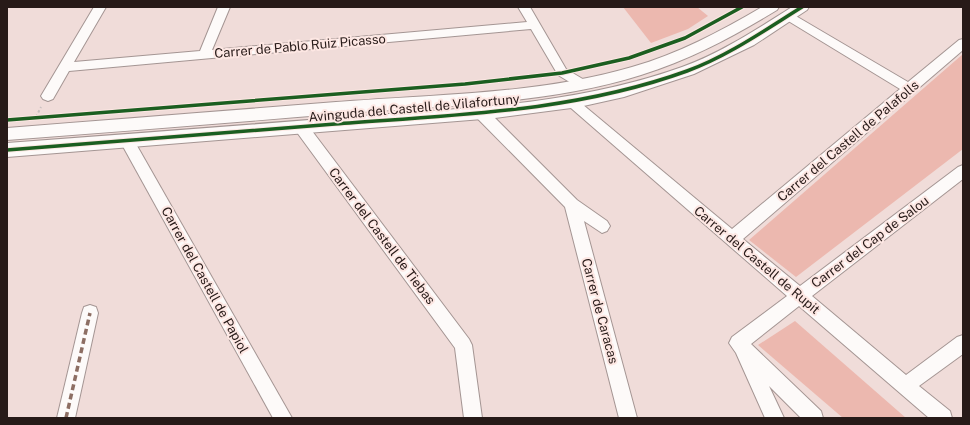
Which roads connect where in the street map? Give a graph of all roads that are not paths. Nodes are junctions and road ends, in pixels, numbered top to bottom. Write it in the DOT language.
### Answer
graph roads {
  1 [pos="100,7"];
  2 [pos="224,7"];
  3 [pos="524,7"];
  4 [pos="772,7"];
  5 [pos="802,7"];
  6 [pos="789,16"];
  7 [pos="535,25"];
  8 [pos="963,42"];
  9 [pos="204,55"];
  10 [pos="65,67"];
  11 [pos="581,84"];
  12 [pos="909,89"];
  13 [pos="48,96"];
  14 [pos="571,102"];
  15 [pos="481,113"];
  16 [pos="301,127"];
  17 [pos="7,134"];
  18 [pos="127,141"];
  19 [pos="7,151"];
  20 [pos="963,171"];
  21 [pos="572,204"];
  22 [pos="602,226"];
  23 [pos="732,239"];
  24 [pos="799,296"];
  25 [pos="90,313"];
  26 [pos="738,343"];
  27 [pos="963,343"];
  28 [pos="905,386"];
  29 [pos="66,418"];
  30 [pos="283,418"];
  31 [pos="474,418"];
  32 [pos="628,418"];
  33 [pos="775,418"];
  34 [pos="814,418"];
  35 [pos="943,418"];
  1 -- 10 [label="street"];
  2 -- 9 [label="street"];
  3 -- 7 [label="street"];
  4 -- 11 [label="street, Avinguda del Castell de Vilafortuny"];
  5 -- 6 [label="street, Avinguda del Castell de Vilafortuny"];
  6 -- 12 [label="street"];
  6 -- 14 [label="street, Avinguda del Castell de Vilafortuny"];
  7 -- 9 [label="street, Carrer de Pablo Ruiz Picasso"];
  7 -- 11 [label="street"];
  8 -- 12 [label="street, Carrer del Castell de Palafolls"];
  9 -- 10 [label="street, Carrer de Pablo Ruiz Picasso"];
  10 -- 13 [label="street"];
  11 -- 17 [label="street, Avinguda del Castell de Vilafortuny"];
  12 -- 23 [label="street, Carrer del Castell de Palafolls"];
  14 -- 15 [label="street, Avinguda del Castell de Vilafortuny"];
  14 -- 23 [label="street, Carrer del Castell de Rupit"];
  15 -- 16 [label="street, Avinguda del Castell de Vilafortuny"];
  15 -- 21 [label="street"];
  16 -- 18 [label="street, Avinguda del Castell de Vilafortuny"];
  16 -- 31 [label="street, Carrer del Castell de Tiebas"];
  18 -- 19 [label="street, Avinguda del Castell de Vilafortuny"];
  18 -- 30 [label="street, Carrer del Castell de Papiol"];
  20 -- 24 [label="street, Carrer del Cap de Salou"];
  21 -- 22 [label="street"];
  21 -- 32 [label="street, Carrer de Caracas"];
  23 -- 24 [label="street, Carrer del Castell de Rupit"];
  24 -- 26 [label="street, Carrer del Cap de Salou"];
  24 -- 28 [label="street, Carrer del Castell de Rupit"];
  25 -- 29 [label="street"];
  26 -- 33 [label="street"];
  26 -- 34 [label="street"];
  27 -- 28 [label="street"];
  28 -- 35 [label="street, Carrer del Castell de Rupit"];
}
